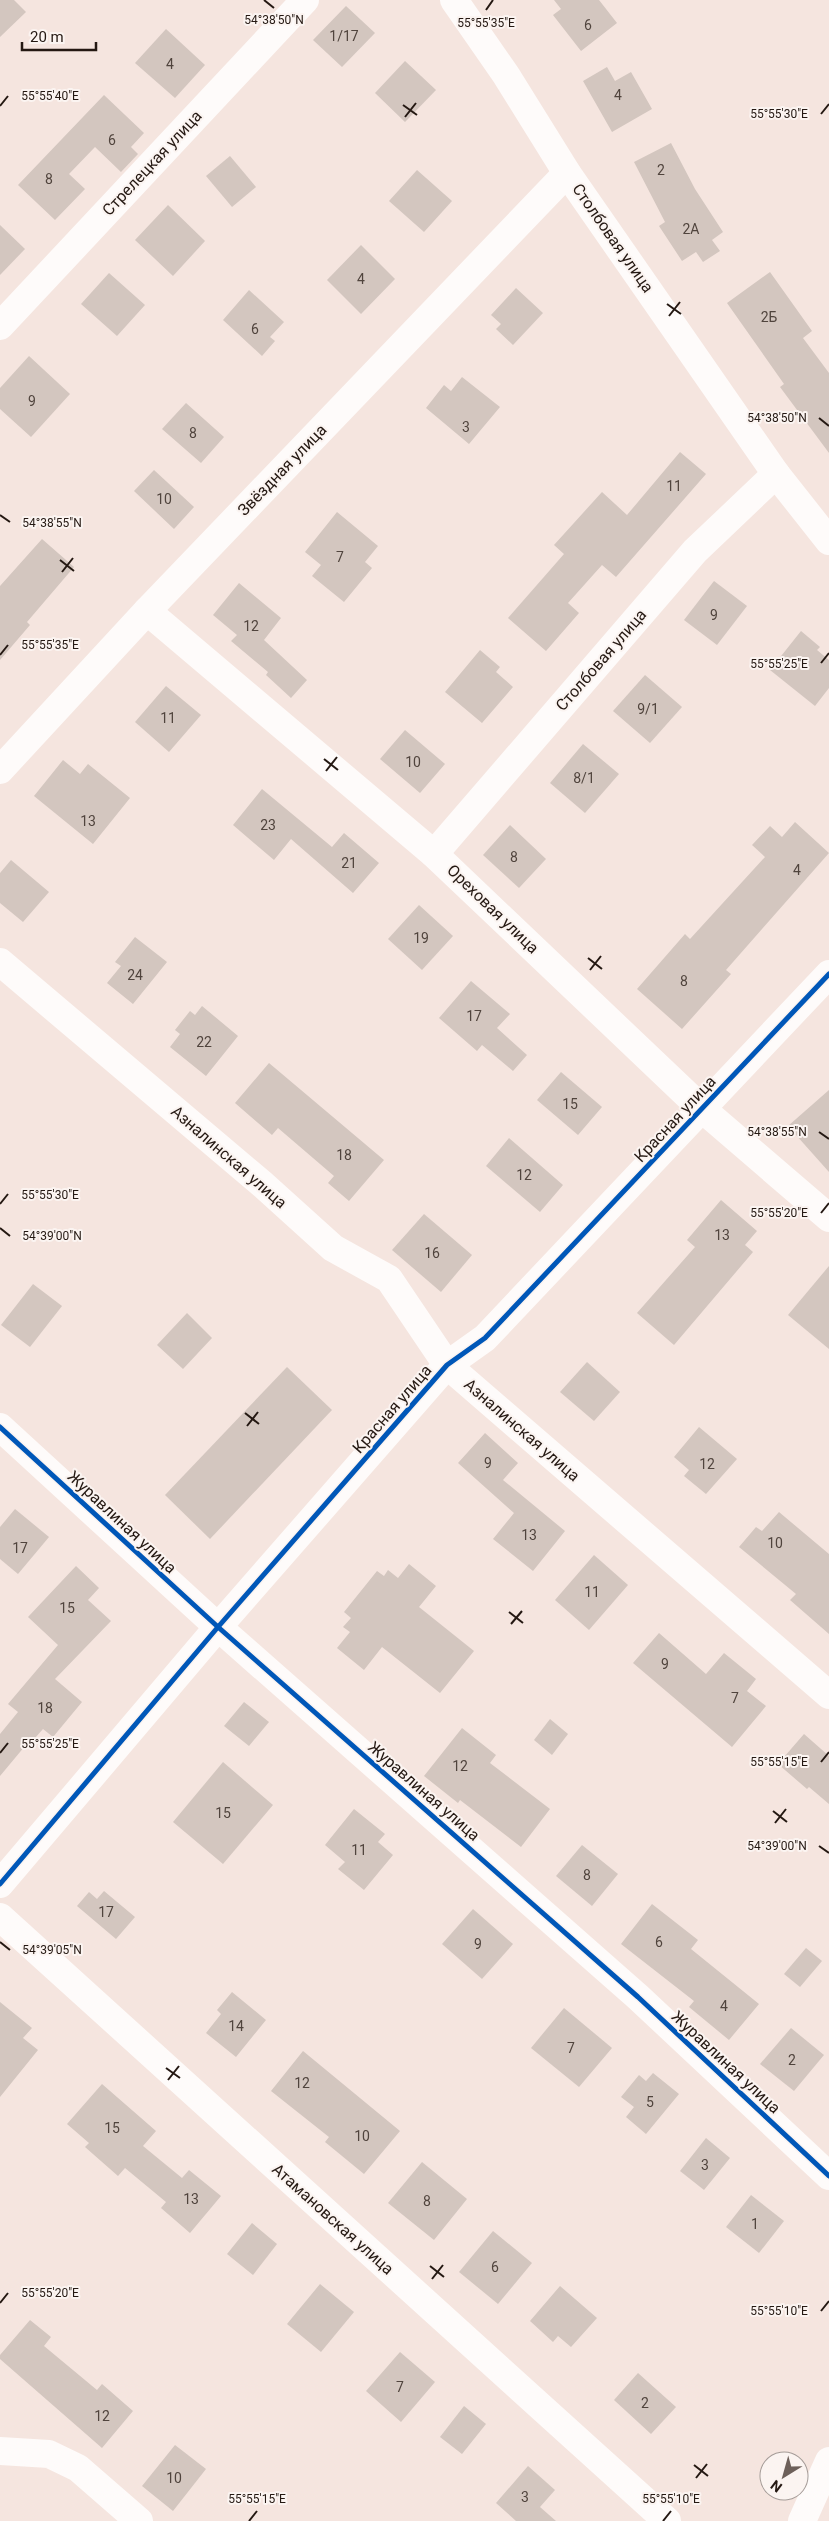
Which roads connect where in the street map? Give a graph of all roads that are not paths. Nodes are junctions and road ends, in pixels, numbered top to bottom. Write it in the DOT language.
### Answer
graph roads {
  1 [pos="305,0"];
  2 [pos="454,0"];
  3 [pos="567,172"];
  4 [pos="0,326"];
  5 [pos="776,474"];
  6 [pos="829,541"];
  7 [pos="147,611"];
  8 [pos="0,770"];
  9 [pos="434,854"];
  10 [pos="0,962"];
  11 [pos="829,974"];
  12 [pos="702,1108"];
  13 [pos="829,1218"];
  14 [pos="447,1365"];
  15 [pos="0,1427"];
  16 [pos="218,1627"];
  17 [pos="829,1695"];
  18 [pos="0,1884"];
  19 [pos="0,1918"];
  20 [pos="829,2176"];
  21 [pos="0,2451"];
  22 [pos="829,2461"];
  23 [pos="139,2521"];
  24 [pos="667,2521"];
  25 [pos="802,2521"];
  1 -- 4 [label="street, Стрелецкая улица"];
  2 -- 3 [label="street, Столбовая улица"];
  3 -- 5 [label="street, Столбовая улица"];
  3 -- 7 [label="street, Звёздная улица"];
  5 -- 6 [label="street, Столбовая улица"];
  5 -- 9 [label="street, Столбовая улица"];
  7 -- 8 [label="street, Звёздная улица"];
  7 -- 9 [label="street, Ореховая улица"];
  9 -- 12 [label="street, Ореховая улица"];
  10 -- 14 [label="street, Азналинская улица"];
  11 -- 12 [label="street, Красная улица"];
  12 -- 13 [label="street, Ореховая улица"];
  12 -- 14 [label="street, Красная улица"];
  14 -- 16 [label="street, Красная улица"];
  14 -- 17 [label="street, Азналинская улица"];
  15 -- 16 [label="street, Журавлиная улица"];
  16 -- 18 [label="street, Красная улица"];
  16 -- 20 [label="street, Журавлиная улица"];
  19 -- 24 [label="street, Атамановская улица"];
  21 -- 23 [label="street"];
  22 -- 25 [label="street"];
}
